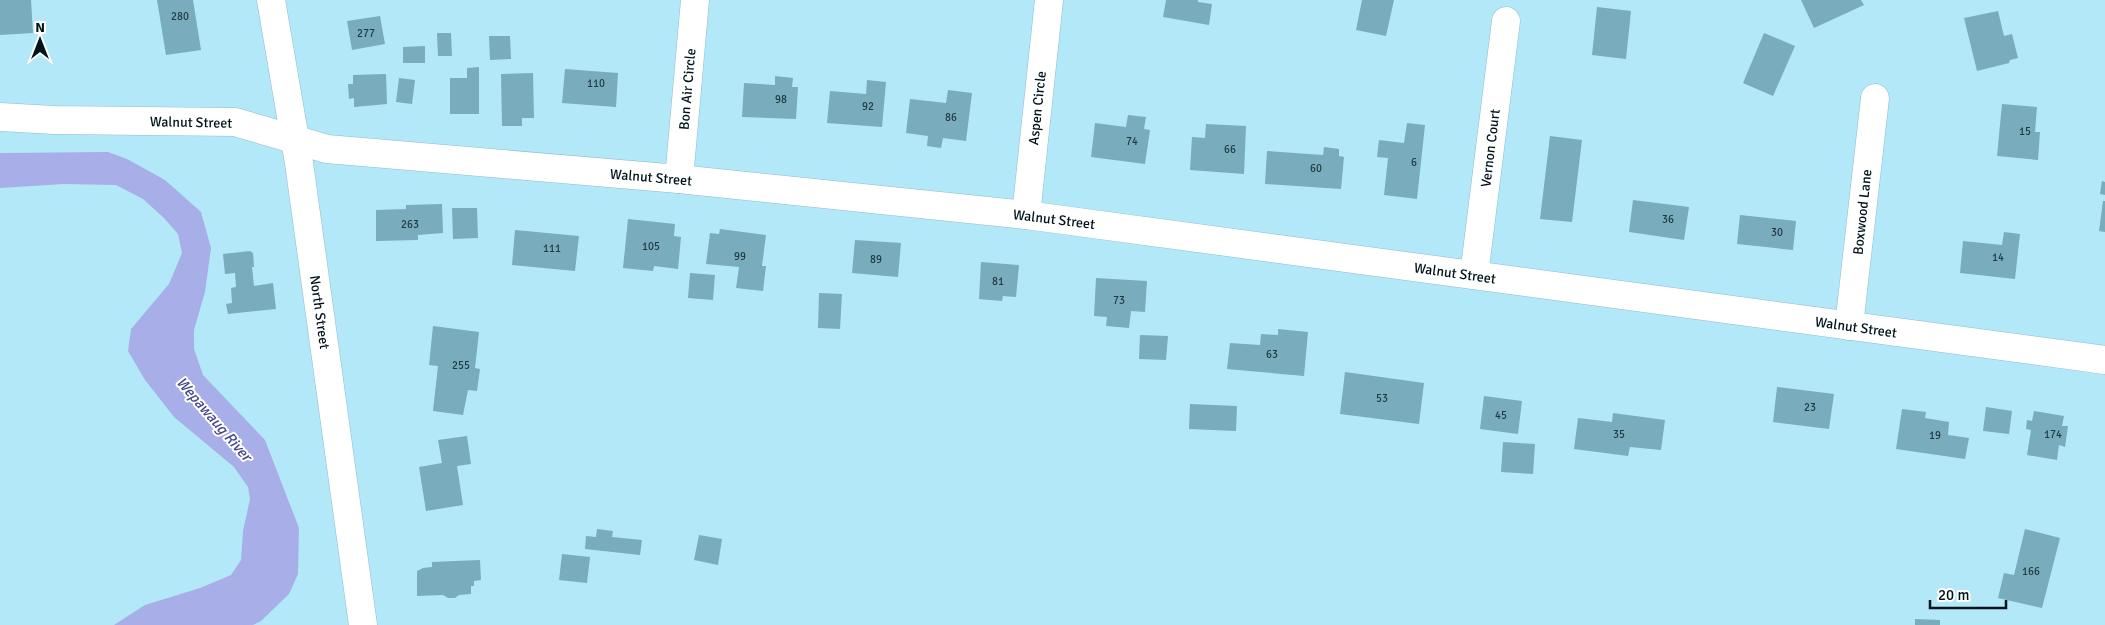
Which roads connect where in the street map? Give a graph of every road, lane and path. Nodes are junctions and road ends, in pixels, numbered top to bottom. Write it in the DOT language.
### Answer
graph roads {
  1 [pos="271,0"];
  2 [pos="695,0"];
  3 [pos="1049,0"];
  4 [pos="1506,21"];
  5 [pos="1875,98"];
  6 [pos="0,117"];
  7 [pos="295,138"];
  8 [pos="679,179"];
  9 [pos="1026,215"];
  10 [pos="1474,276"];
  11 [pos="1850,326"];
  12 [pos="2105,360"];
  13 [pos="363,625"];
  1 -- 7 [label="street, North Street"];
  2 -- 8 [label="street, Bon Air Circle"];
  3 -- 9 [label="street, Aspen Circle"];
  4 -- 10 [label="street, Vernon Court"];
  5 -- 11 [label="street, Boxwood Lane"];
  6 -- 7 [label="street, Walnut Street"];
  7 -- 8 [label="street, Walnut Street"];
  7 -- 13 [label="street, North Street"];
  8 -- 9 [label="street, Walnut Street"];
  9 -- 10 [label="street, Walnut Street"];
  10 -- 11 [label="street, Walnut Street"];
  11 -- 12 [label="street, Walnut Street"];
}
